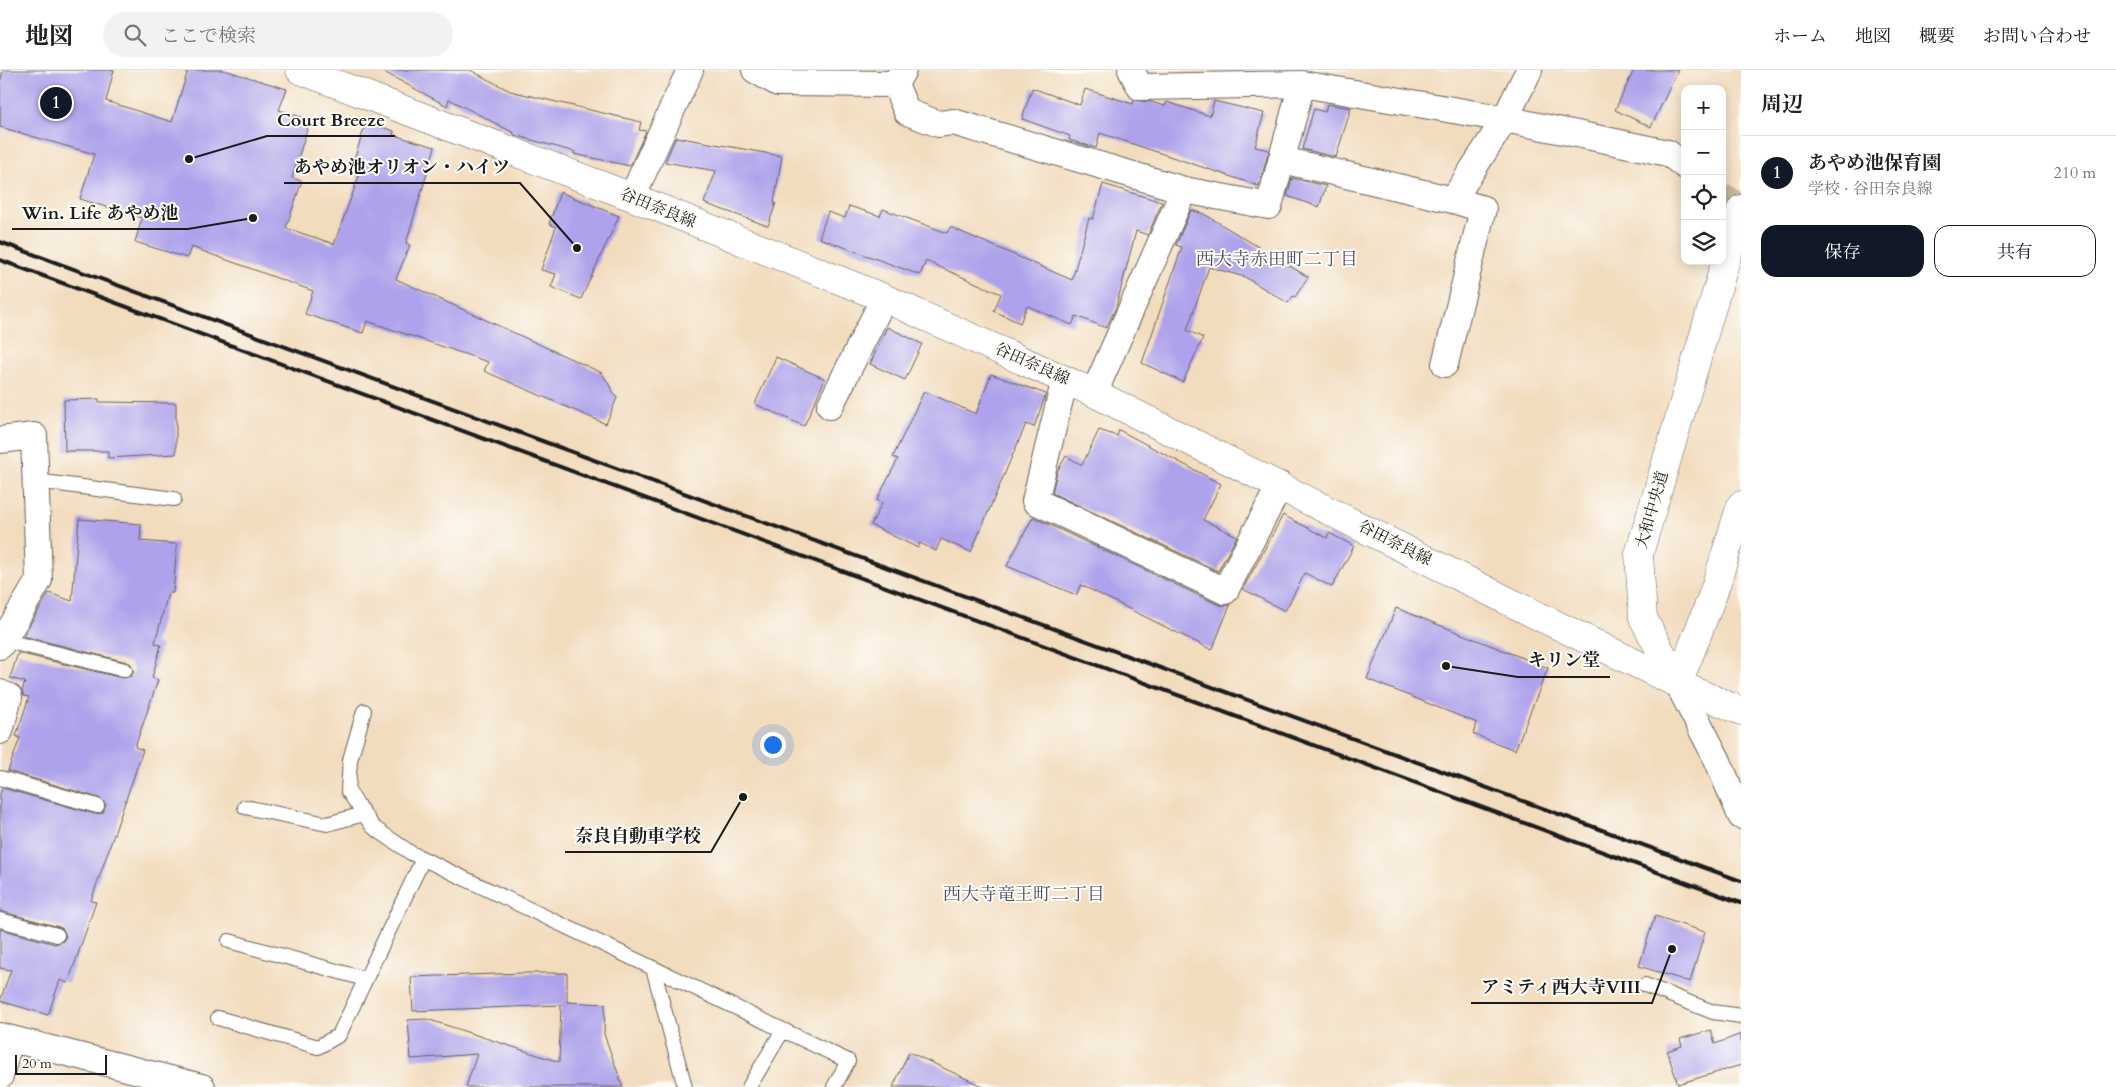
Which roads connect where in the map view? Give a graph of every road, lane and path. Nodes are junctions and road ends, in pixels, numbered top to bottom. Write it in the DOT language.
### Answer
graph roads {
  1 [pos="300,70"];
  2 [pos="690,70"];
  3 [pos="755,70"];
  4 [pos="1131,70"];
  5 [pos="1529,70"];
  6 [pos="899,77"];
  7 [pos="349,78"];
  8 [pos="1336,80"];
  9 [pos="1302,84"];
  10 [pos="1505,119"];
  11 [pos="1282,160"];
  12 [pos="1681,163"];
  13 [pos="1184,190"];
  14 [pos="632,197"];
  15 [pos="1453,200"];
  16 [pos="1741,209"];
  17 [pos="884,298"];
  18 [pos="1445,364"];
  19 [pos="1066,379"];
  20 [pos="1094,393"];
  21 [pos="830,406"];
  22 [pos="0,440"];
  23 [pos="36,481"];
  24 [pos="1280,485"];
  25 [pos="174,499"];
  26 [pos="1741,506"];
  27 [pos="1,643"];
  28 [pos="125,670"];
  29 [pos="1678,684"];
  30 [pos="0,693"];
  31 [pos="364,711"];
  32 [pos="1741,711"];
  33 [pos="0,731"];
  34 [pos="0,778"];
  35 [pos="97,806"];
  36 [pos="245,807"];
  37 [pos="364,814"];
  38 [pos="1741,816"];
  39 [pos="423,859"];
  40 [pos="0,920"];
  41 [pos="57,935"];
  42 [pos="229,941"];
  43 [pos="653,968"];
  44 [pos="365,980"];
  45 [pos="1645,985"];
  46 [pos="1741,1016"];
  47 [pos="218,1018"];
  48 [pos="783,1030"];
  49 [pos="5,1037"];
  50 [pos="0,1076"];
  51 [pos="187,1085"];
  52 [pos="685,1087"];
  53 [pos="749,1087"];
  54 [pos="834,1087"];
  1 -- 7 [label="main road, 谷田奈良線"];
  2 -- 14 [label="street"];
  3 -- 6 [label="street"];
  4 -- 9 [label="street"];
  5 -- 10 [label="street"];
  6 -- 13 [label="street"];
  7 -- 14 [label="main road, 谷田奈良線"];
  8 -- 9 [label="street"];
  8 -- 10 [label="street"];
  9 -- 11 [label="street"];
  10 -- 12 [label="street"];
  10 -- 15 [label="street"];
  11 -- 13 [label="street"];
  11 -- 15 [label="street"];
  13 -- 20 [label="street"];
  14 -- 17 [label="main road, 谷田奈良線"];
  15 -- 18 [label="street"];
  16 -- 29 [label="main road, 大和中央道"];
  17 -- 19 [label="main road, 谷田奈良線"];
  17 -- 21 [label="street"];
  19 -- 20 [label="main road, 谷田奈良線"];
  19 -- 24 [label="street"];
  20 -- 24 [label="main road, 谷田奈良線"];
  22 -- 23 [label="street"];
  23 -- 25 [label="lane"];
  23 -- 27 [label="street"];
  24 -- 29 [label="main road, 谷田奈良線"];
  26 -- 29 [label="main road"];
  27 -- 28 [label="lane"];
  29 -- 32 [label="main road, 谷田奈良線"];
  29 -- 38 [label="street"];
  30 -- 33 [label="street"];
  31 -- 37 [label="lane"];
  34 -- 35 [label="lane"];
  36 -- 37 [label="lane"];
  37 -- 39 [label="lane"];
  39 -- 43 [label="lane"];
  39 -- 44 [label="lane"];
  40 -- 41 [label="lane"];
  42 -- 44 [label="lane"];
  43 -- 48 [label="lane"];
  43 -- 52 [label="lane"];
  44 -- 47 [label="lane"];
  45 -- 46 [label="lane"];
  48 -- 53 [label="lane"];
  48 -- 54 [label="lane"];
  49 -- 50 [label="street"];
  49 -- 51 [label="street"];
}
